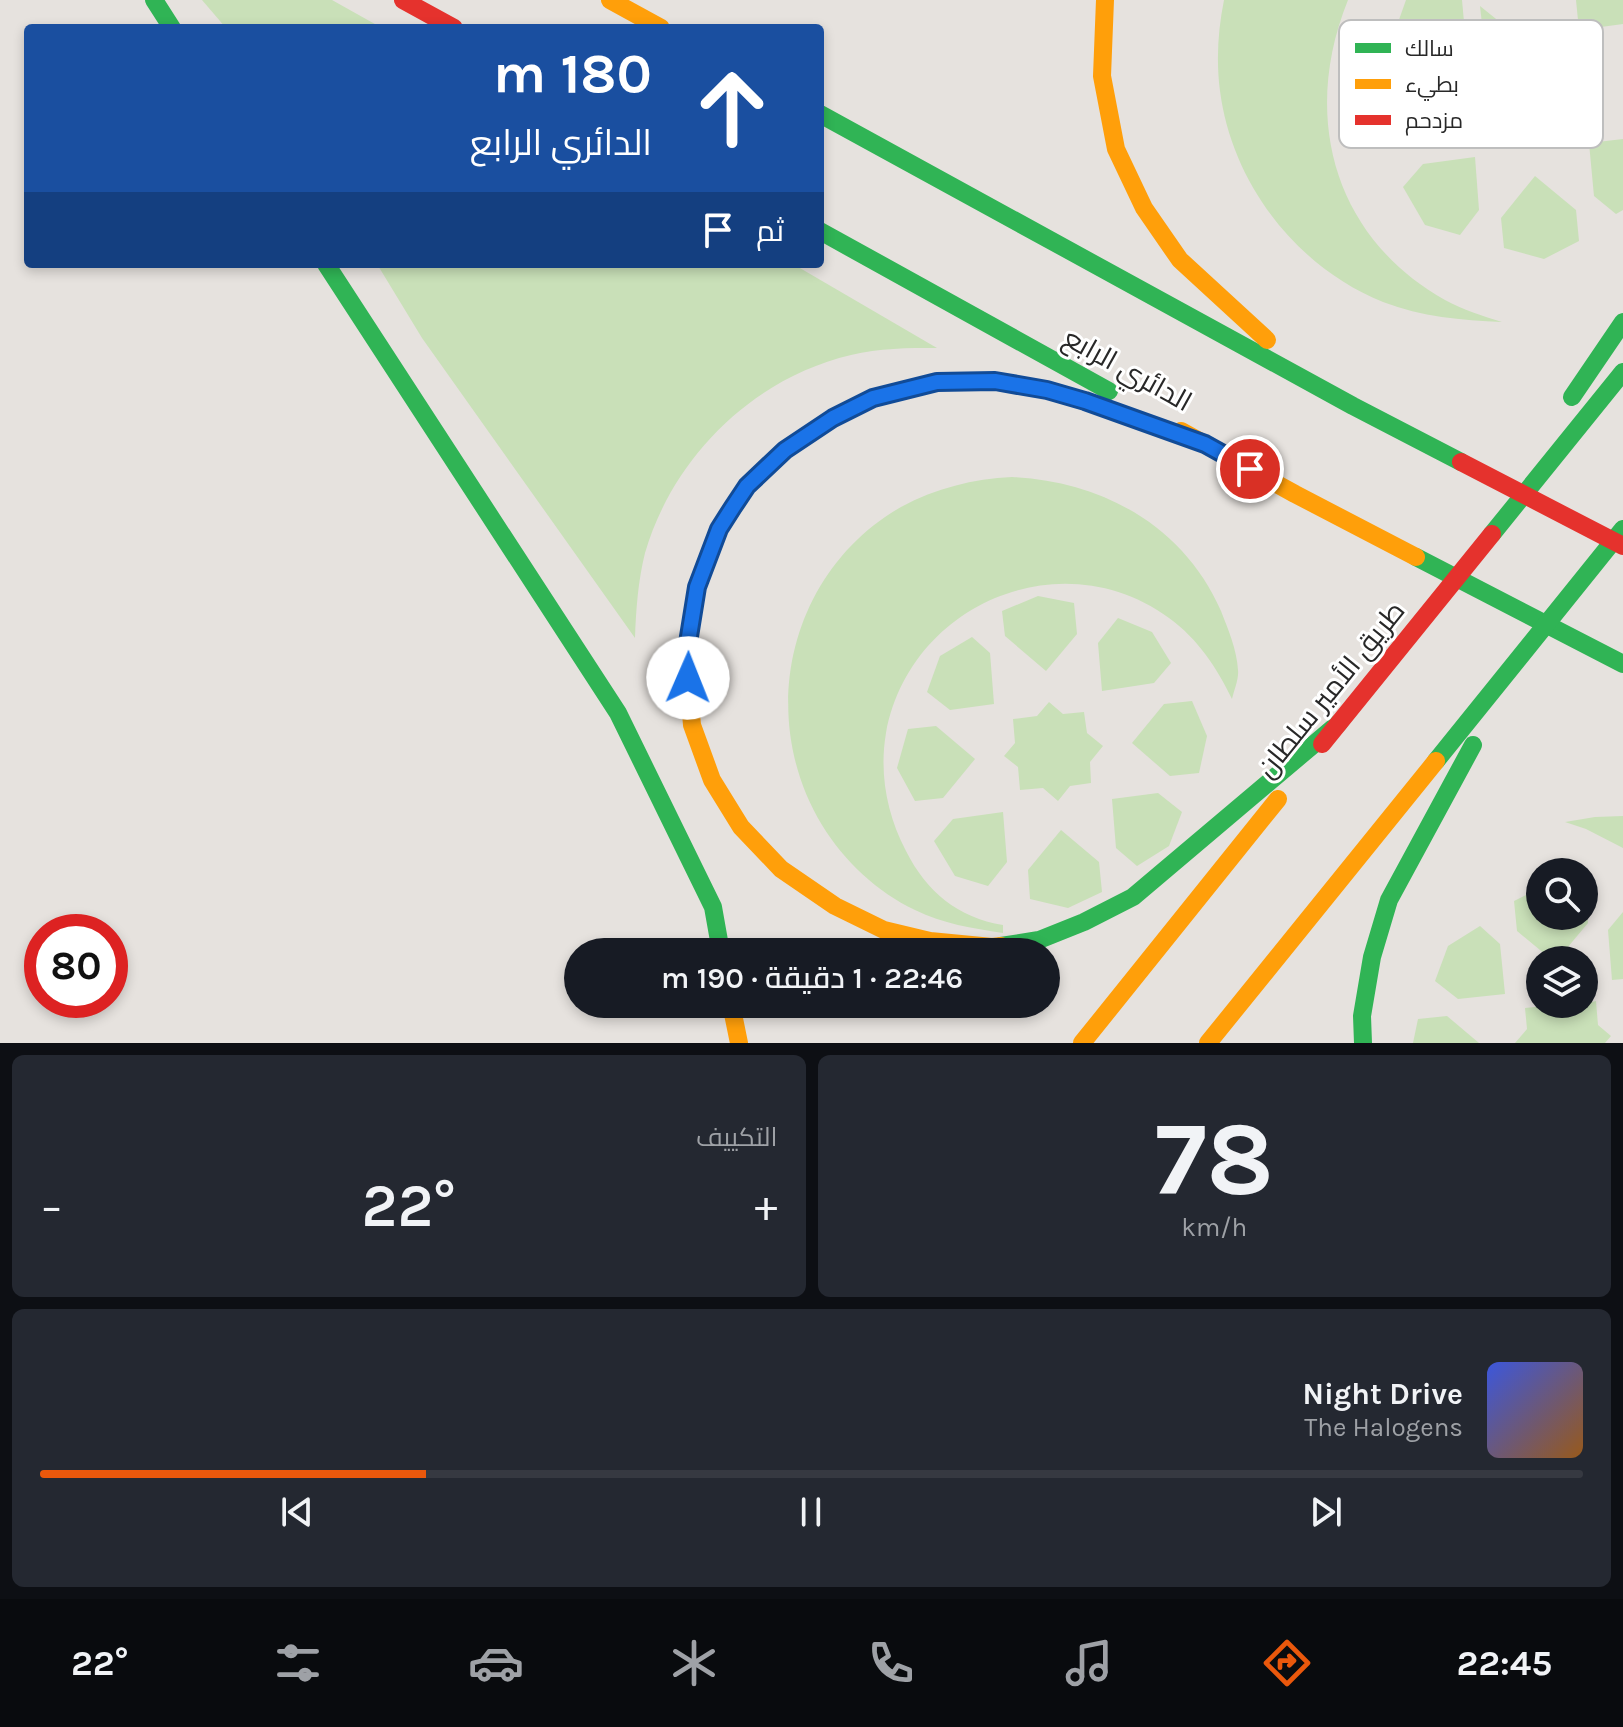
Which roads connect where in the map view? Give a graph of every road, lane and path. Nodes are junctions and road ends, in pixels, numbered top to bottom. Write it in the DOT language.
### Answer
graph roads {
  1 [pos="154,0"];
  2 [pos="403,0"];
  3 [pos="610,0"];
  4 [pos="1105,0"];
  5 [pos="169,24"];
  6 [pos="447,24"];
  7 [pos="654,24"];
  8 [pos="824,116"];
  9 [pos="824,233"];
  10 [pos="329,268"];
  11 [pos="1623,322"];
  12 [pos="1623,372"];
  13 [pos="1315,384"];
  14 [pos="1560,413"];
  15 [pos="1205,444"];
  16 [pos="1524,466"];
  17 [pos="1623,529"];
  18 [pos="1623,546"];
  19 [pos="1399,649"];
  20 [pos="1521,655"];
  21 [pos="1623,664"];
  22 [pos="1339,723"];
  23 [pos="719,938"];
  24 [pos="734,1018"];
  25 [pos="739,1043"];
  26 [pos="1082,1043"];
  27 [pos="1208,1043"];
  28 [pos="1363,1043"];
  1 -- 5 [label="highway"];
  2 -- 6 [label="highway"];
  3 -- 7 [label="highway"];
  4 -- 13 [label="highway"];
  8 -- 13 [label="highway"];
  9 -- 15 [label="highway, الدائري الرابع"];
  10 -- 23 [label="highway"];
  11 -- 14 [label="highway"];
  12 -- 19 [label="highway, طريق الأمير سلطان"];
  13 -- 18 [label="highway"];
  15 -- 21 [label="highway, الدائري الرابع"];
  15 -- 22 [label="highway"];
  16 -- 19 [label="highway"];
  17 -- 20 [label="highway"];
  19 -- 22 [label="highway, طريق الأمير سلطان"];
  20 -- 27 [label="highway"];
  20 -- 28 [label="highway"];
  22 -- 26 [label="highway, طريق الأمير سلطان"];
  24 -- 25 [label="highway"];
}
